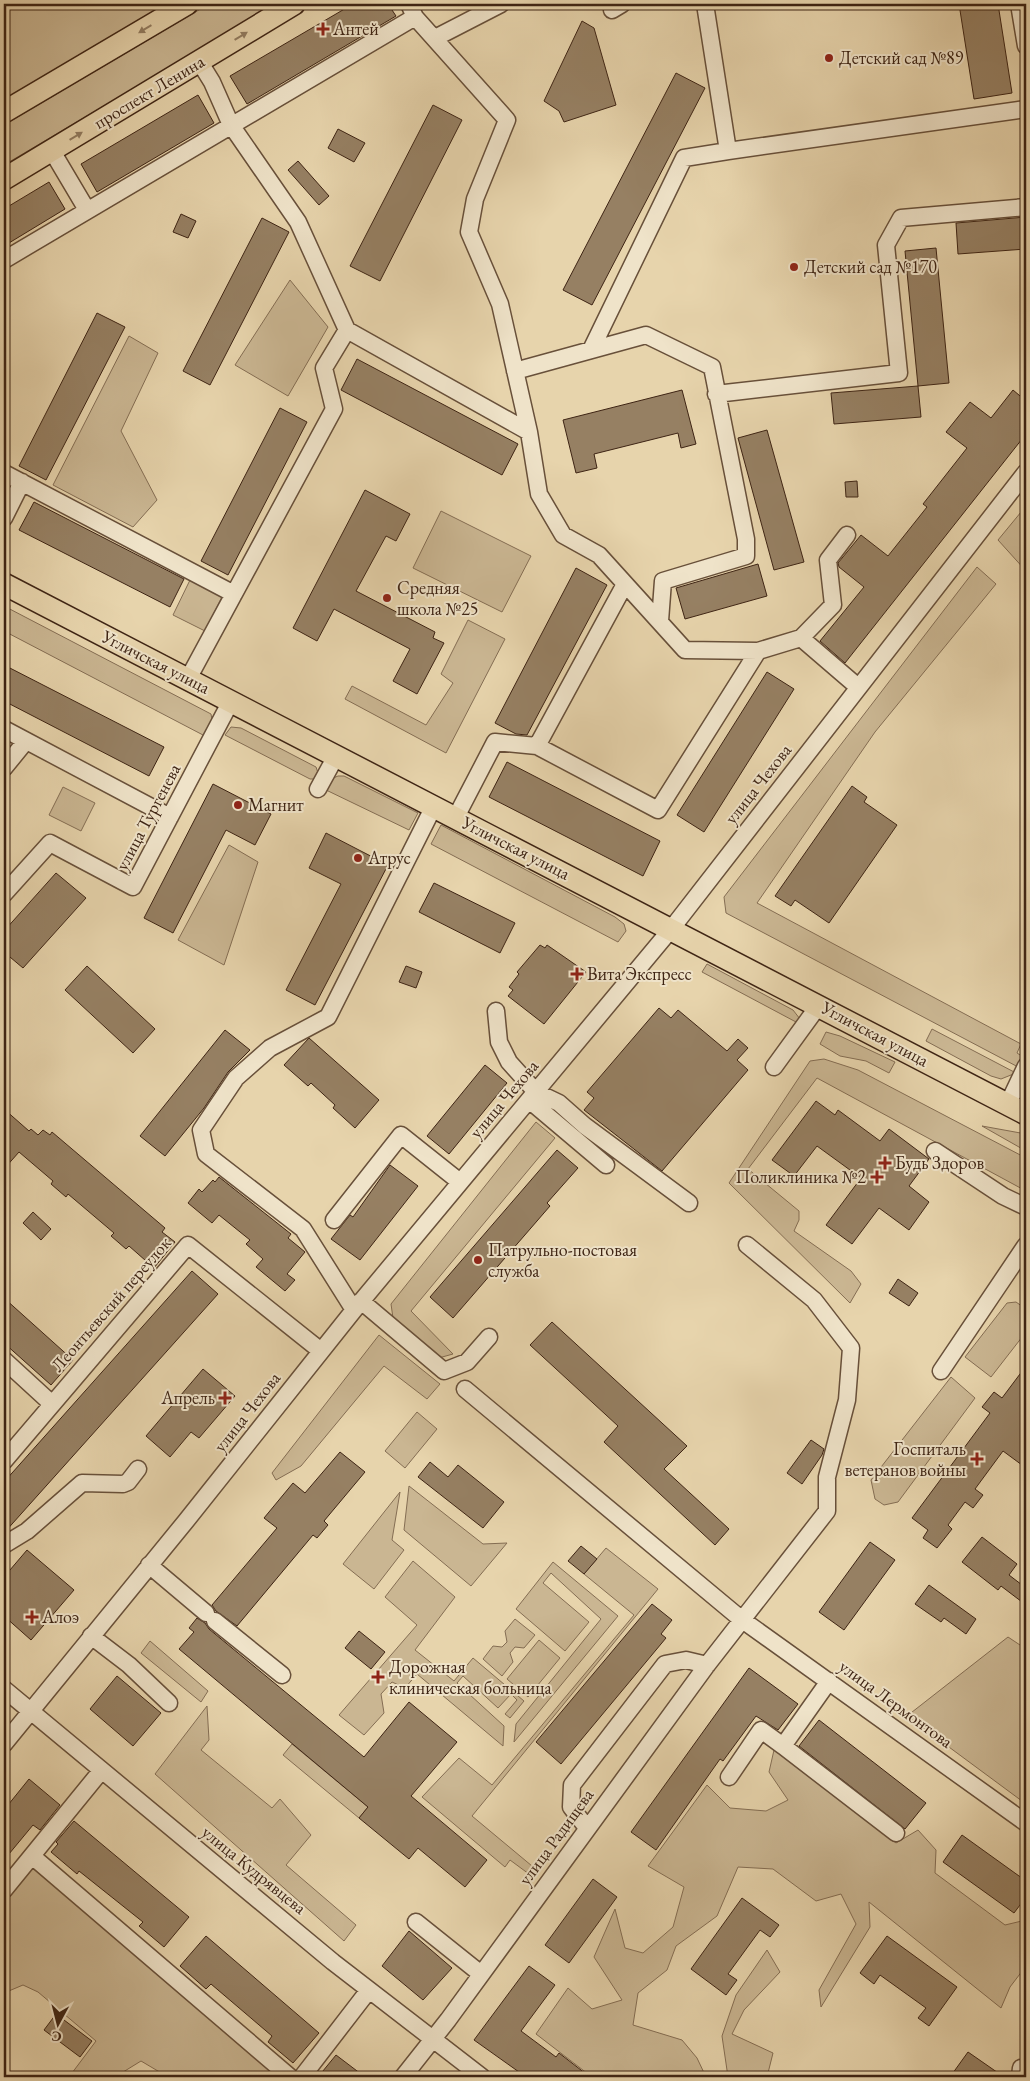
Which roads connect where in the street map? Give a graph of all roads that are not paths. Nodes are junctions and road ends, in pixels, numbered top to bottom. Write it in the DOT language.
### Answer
graph roads {
  1 [pos="187,4"];
  2 [pos="294,4"];
  3 [pos="501,4"];
  4 [pos="706,4"];
  5 [pos="1019,4"];
  6 [pos="412,10"];
  7 [pos="435,38"];
  8 [pos="1026,46"];
  9 [pos="199,61"];
  10 [pos="1026,109"];
  11 [pos="4,112"];
  12 [pos="231,125"];
  13 [pos="52,151"];
  14 [pos="728,151"];
  15 [pos="4,179"];
  16 [pos="1026,207"];
  17 [pos="87,210"];
  18 [pos="4,260"];
  19 [pos="347,330"];
  20 [pos="591,350"];
  21 [pos="515,371"];
  22 [pos="716,394"];
  23 [pos="529,432"];
  24 [pos="4,472"];
  25 [pos="1026,472"];
  26 [pos="22,482"];
  27 [pos="4,518"];
  28 [pos="848,535"];
  29 [pos="4,584"];
  30 [pos="624,584"];
  31 [pos="234,594"];
  32 [pos="660,621"];
  33 [pos="801,638"];
  34 [pos="758,651"];
  35 [pos="188,679"];
  36 [pos="858,687"];
  37 [pos="231,701"];
  38 [pos="4,729"];
  39 [pos="26,741"];
  40 [pos="537,746"];
  41 [pos="336,756"];
  42 [pos="4,768"];
  43 [pos="318,789"];
  44 [pos="434,806"];
  45 [pos="170,817"];
  46 [pos="456,817"];
  47 [pos="4,894"];
  48 [pos="672,928"];
  49 [pos="819,1005"];
  50 [pos="496,1011"];
  51 [pos="1026,1066"];
  52 [pos="774,1067"];
  53 [pos="532,1096"];
  54 [pos="1008,1104"];
  55 [pos="1026,1114"];
  56 [pos="935,1151"];
  57 [pos="606,1165"];
  58 [pos="460,1182"];
  59 [pos="689,1203"];
  60 [pos="1026,1207"];
  61 [pos="334,1220"];
  62 [pos="747,1245"];
  63 [pos="1026,1245"];
  64 [pos="358,1305"];
  65 [pos="489,1337"];
  66 [pos="321,1351"];
  67 [pos="4,1360"];
  68 [pos="941,1371"];
  69 [pos="465,1389"];
  70 [pos="52,1404"];
  71 [pos="4,1461"];
  72 [pos="138,1469"];
  73 [pos="4,1545"];
  74 [pos="149,1565"];
  75 [pos="741,1619"];
  76 [pos="91,1636"];
  77 [pos="707,1666"];
  78 [pos="282,1675"];
  79 [pos="828,1681"];
  80 [pos="4,1688"];
  81 [pos="169,1702"];
  82 [pos="30,1710"];
  83 [pos="4,1744"];
  84 [pos="783,1746"];
  85 [pos="101,1771"];
  86 [pos="729,1778"];
  87 [pos="1026,1823"];
  88 [pos="587,1828"];
  89 [pos="896,1833"];
  90 [pos="32,1856"];
  91 [pos="4,1890"];
  92 [pos="416,1922"];
  93 [pos="481,1974"];
  94 [pos="369,1990"];
  95 [pos="433,2039"];
  96 [pos="290,2077"];
  97 [pos="302,2077"];
  98 [pos="403,2077"];
  99 [pos="482,2077"];
  1 -- 11 [label="main road, one-way"];
  9 -- 2 [label="main road, проспект Ленина, one-way"];
  3 -- 7 [label="street"];
  4 -- 14 [label="street"];
  5 -- 8 [label="street"];
  6 -- 7 [label="street"];
  6 -- 12 [label="street"];
  7 -- 21 [label="street"];
  9 -- 12 [label="street"];
  13 -- 9 [label="main road, проспект Ленина, one-way"];
  10 -- 14 [label="street"];
  12 -- 17 [label="street"];
  12 -- 19 [label="street"];
  13 -- 15 [label="main road, проспект Ленина"];
  13 -- 17 [label="street"];
  14 -- 20 [label="street"];
  16 -- 22 [label="street"];
  17 -- 18 [label="street"];
  19 -- 23 [label="street"];
  19 -- 31 [label="street"];
  20 -- 21 [label="street"];
  20 -- 22 [label="street"];
  21 -- 23 [label="street"];
  22 -- 32 [label="street"];
  23 -- 30 [label="street"];
  24 -- 26 [label="street"];
  25 -- 36 [label="street, улица Чехова"];
  26 -- 27 [label="street"];
  26 -- 31 [label="street"];
  28 -- 33 [label="street"];
  29 -- 35 [label="main road, Угличская улица"];
  30 -- 32 [label="street"];
  30 -- 40 [label="street"];
  31 -- 35 [label="street"];
  32 -- 34 [label="street"];
  33 -- 34 [label="street"];
  33 -- 36 [label="street"];
  34 -- 40 [label="street"];
  35 -- 37 [label="main road, Угличская улица"];
  36 -- 48 [label="street, улица Чехова"];
  37 -- 41 [label="main road, Угличская улица"];
  37 -- 45 [label="street, улица Тургенева"];
  38 -- 39 [label="street"];
  39 -- 42 [label="street"];
  39 -- 45 [label="street"];
  40 -- 46 [label="street"];
  41 -- 43 [label="street"];
  41 -- 44 [label="main road, Угличская улица"];
  44 -- 46 [label="main road, Угличская улица"];
  44 -- 64 [label="street"];
  45 -- 47 [label="street, улица Тургенева"];
  46 -- 48 [label="main road, Угличская улица"];
  48 -- 49 [label="main road, Угличская улица"];
  48 -- 53 [label="street, улица Чехова"];
  49 -- 52 [label="street"];
  49 -- 54 [label="main road, Угличская улица"];
  50 -- 53 [label="street"];
  51 -- 54 [label="street"];
  53 -- 57 [label="street"];
  53 -- 58 [label="street, улица Чехова"];
  53 -- 59 [label="street"];
  54 -- 55 [label="main road, Угличская улица"];
  56 -- 60 [label="street"];
  58 -- 61 [label="street"];
  58 -- 64 [label="street, улица Чехова"];
  62 -- 75 [label="street, улица Радищева"];
  63 -- 68 [label="street"];
  64 -- 65 [label="street"];
  64 -- 66 [label="street, улица Чехова"];
  66 -- 70 [label="street, Леонтьевский переулок"];
  66 -- 74 [label="street, улица Чехова"];
  67 -- 70 [label="street"];
  69 -- 75 [label="street, улица Лермонтова"];
  70 -- 71 [label="street, Леонтьевский переулок"];
  72 -- 73 [label="street"];
  74 -- 76 [label="street, улица Чехова"];
  74 -- 78 [label="street"];
  75 -- 77 [label="street, улица Радищева"];
  75 -- 79 [label="street, улица Лермонтова"];
  76 -- 81 [label="street"];
  76 -- 82 [label="street, улица Чехова"];
  77 -- 88 [label="street, улица Радищева"];
  77 -- 88 [label="street"];
  79 -- 84 [label="street"];
  79 -- 87 [label="street, улица Лермонтова"];
  80 -- 82 [label="street, улица Кудрявцева"];
  82 -- 83 [label="street, улица Чехова"];
  82 -- 85 [label="street, улица Кудрявцева"];
  84 -- 86 [label="street"];
  84 -- 89 [label="street"];
  85 -- 90 [label="street"];
  85 -- 94 [label="street, улица Кудрявцева"];
  88 -- 93 [label="street, улица Радищева"];
  90 -- 91 [label="street"];
  90 -- 96 [label="street"];
  92 -- 93 [label="street"];
  93 -- 95 [label="street, улица Радищева"];
  94 -- 95 [label="street, улица Кудрявцева"];
  94 -- 97 [label="street"];
  95 -- 98 [label="street, улица Радищева"];
  95 -- 99 [label="street, улица Кудрявцева"];
}
